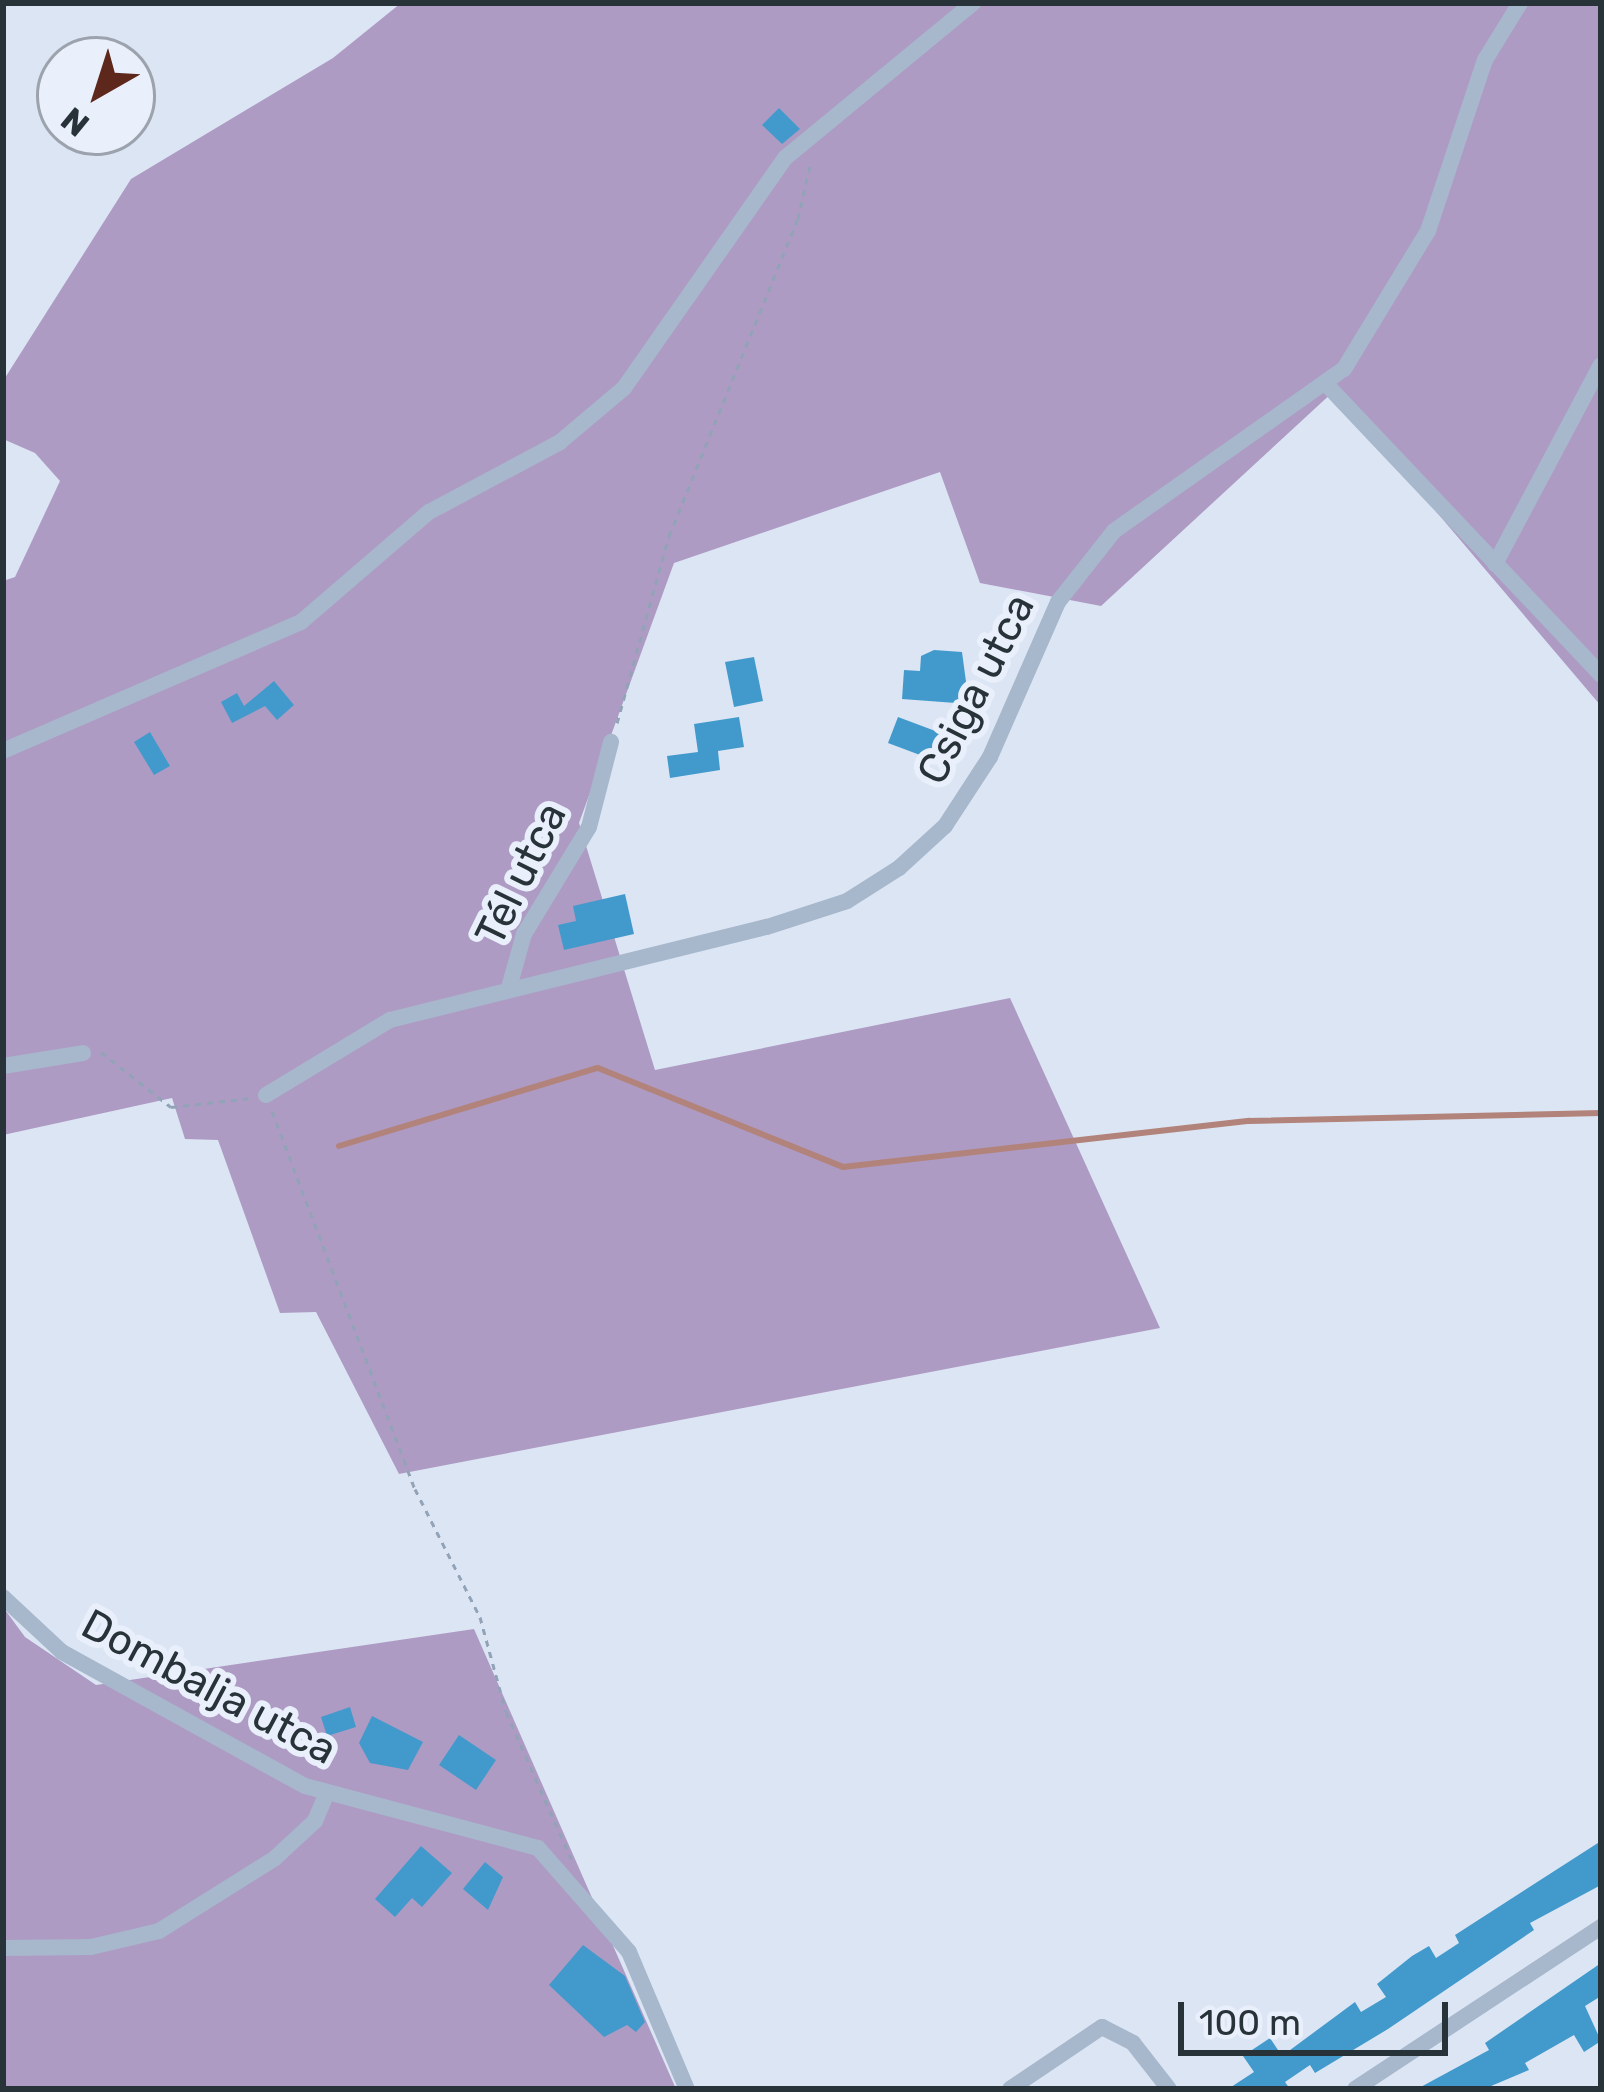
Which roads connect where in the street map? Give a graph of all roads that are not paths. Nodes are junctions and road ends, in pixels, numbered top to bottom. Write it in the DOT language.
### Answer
graph roads {
  1 [pos="973,3"];
  2 [pos="1520,3"];
  3 [pos="1601,365"];
  4 [pos="1326,384"];
  5 [pos="1495,564"];
  6 [pos="1601,675"];
  7 [pos="611,742"];
  8 [pos="3,751"];
  9 [pos="510,985"];
  10 [pos="83,1053"];
  11 [pos="3,1066"];
  12 [pos="266,1095"];
  13 [pos="3,1597"];
  14 [pos="328,1793"];
  15 [pos="1601,1927"];
  16 [pos="3,1948"];
  17 [pos="686,2089"];
  18 [pos="1010,2089"];
  19 [pos="1168,2089"];
  20 [pos="1355,2089"];
  1 -- 8 [label="street"];
  2 -- 4 [label="street"];
  3 -- 5 [label="street"];
  4 -- 5 [label="street"];
  4 -- 9 [label="street, Csiga utca"];
  5 -- 6 [label="street"];
  7 -- 9 [label="street, Tél utca"];
  9 -- 12 [label="street, Tél utca"];
  10 -- 11 [label="street"];
  13 -- 14 [label="street, Dombalja utca"];
  14 -- 16 [label="street"];
  14 -- 17 [label="street, Dombalja utca"];
  15 -- 20 [label="street"];
  18 -- 19 [label="street"];
}
